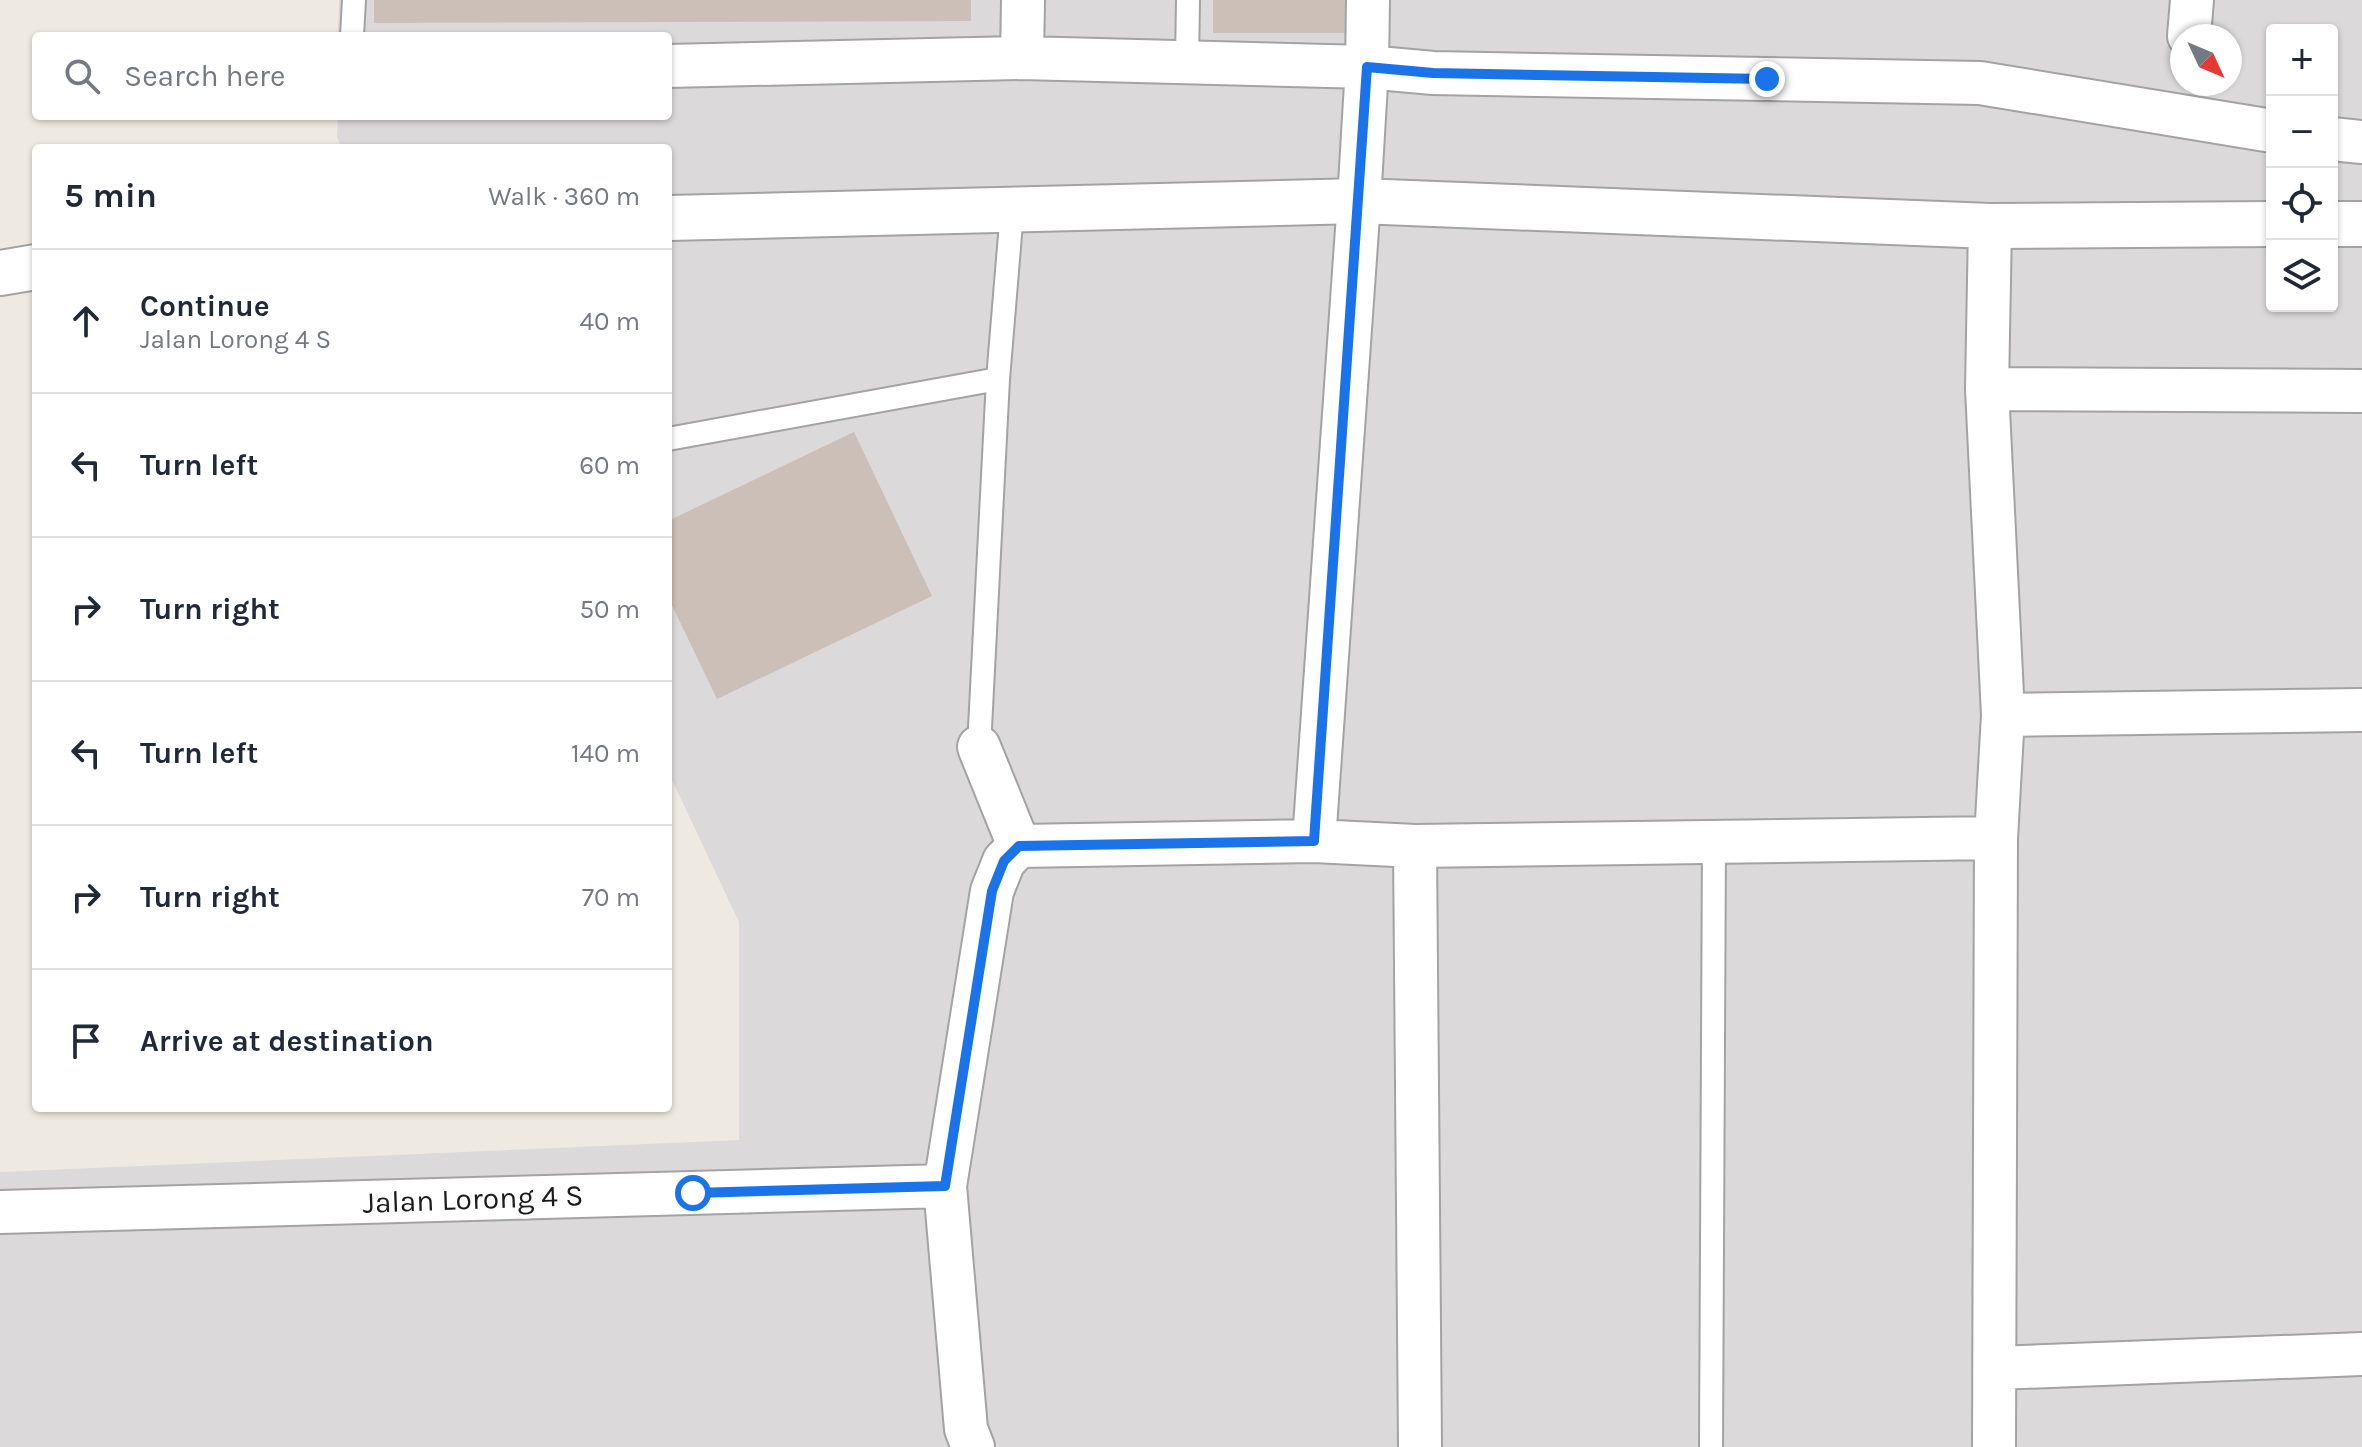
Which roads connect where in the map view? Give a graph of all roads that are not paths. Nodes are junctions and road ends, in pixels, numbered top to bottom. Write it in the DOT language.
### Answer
graph roads {
  1 [pos="354,0"];
  2 [pos="1023,0"];
  3 [pos="1188,0"];
  4 [pos="1368,0"];
  5 [pos="2192,0"];
  6 [pos="2190,24"];
  7 [pos="352,32"];
  8 [pos="1022,58"];
  9 [pos="1187,62"];
  10 [pos="672,66"];
  11 [pos="1367,67"];
  12 [pos="2182,101"];
  13 [pos="2266,129"];
  14 [pos="2338,140"];
  15 [pos="2362,142"];
  16 [pos="1359,201"];
  17 [pos="1012,211"];
  18 [pos="672,218"];
  19 [pos="2266,224"];
  20 [pos="2338,224"];
  21 [pos="2362,224"];
  22 [pos="1990,226"];
  23 [pos="32,268"];
  24 [pos="0,273"];
  25 [pos="998,379"];
  26 [pos="1987,389"];
  27 [pos="2362,391"];
  28 [pos="672,438"];
  29 [pos="2362,710"];
  30 [pos="2003,715"];
  31 [pos="979,747"];
  32 [pos="1996,838"];
  33 [pos="1714,840"];
  34 [pos="1314,841"];
  35 [pos="1019,846"];
  36 [pos="1415,846"];
  37 [pos="945,1186"];
  38 [pos="0,1212"];
  39 [pos="2362,1354"];
  40 [pos="1996,1368"];
  41 [pos="973,1447"];
  42 [pos="1420,1447"];
  43 [pos="1711,1447"];
  44 [pos="1994,1447"];
  1 -- 7 [label="lane"];
  2 -- 8 [label="street"];
  3 -- 9 [label="lane"];
  4 -- 11 [label="street"];
  5 -- 6 [label="street"];
  8 -- 9 [label="street"];
  8 -- 10 [label="street"];
  9 -- 11 [label="street"];
  11 -- 12 [label="street"];
  11 -- 16 [label="street"];
  12 -- 13 [label="street"];
  14 -- 15 [label="street"];
  16 -- 17 [label="street"];
  16 -- 22 [label="street"];
  16 -- 34 [label="street"];
  17 -- 18 [label="street"];
  17 -- 25 [label="lane"];
  19 -- 22 [label="street"];
  20 -- 21 [label="street"];
  22 -- 26 [label="street"];
  23 -- 24 [label="street"];
  25 -- 28 [label="lane"];
  25 -- 31 [label="lane"];
  26 -- 27 [label="street"];
  26 -- 30 [label="street"];
  29 -- 30 [label="street"];
  30 -- 32 [label="street"];
  31 -- 35 [label="street"];
  32 -- 33 [label="street"];
  32 -- 40 [label="street"];
  33 -- 36 [label="street"];
  33 -- 43 [label="lane"];
  34 -- 35 [label="street"];
  34 -- 36 [label="street"];
  35 -- 37 [label="street"];
  36 -- 42 [label="street"];
  37 -- 38 [label="street, Jalan Lorong 4 S"];
  37 -- 41 [label="street"];
  39 -- 40 [label="street"];
  40 -- 44 [label="street"];
}
